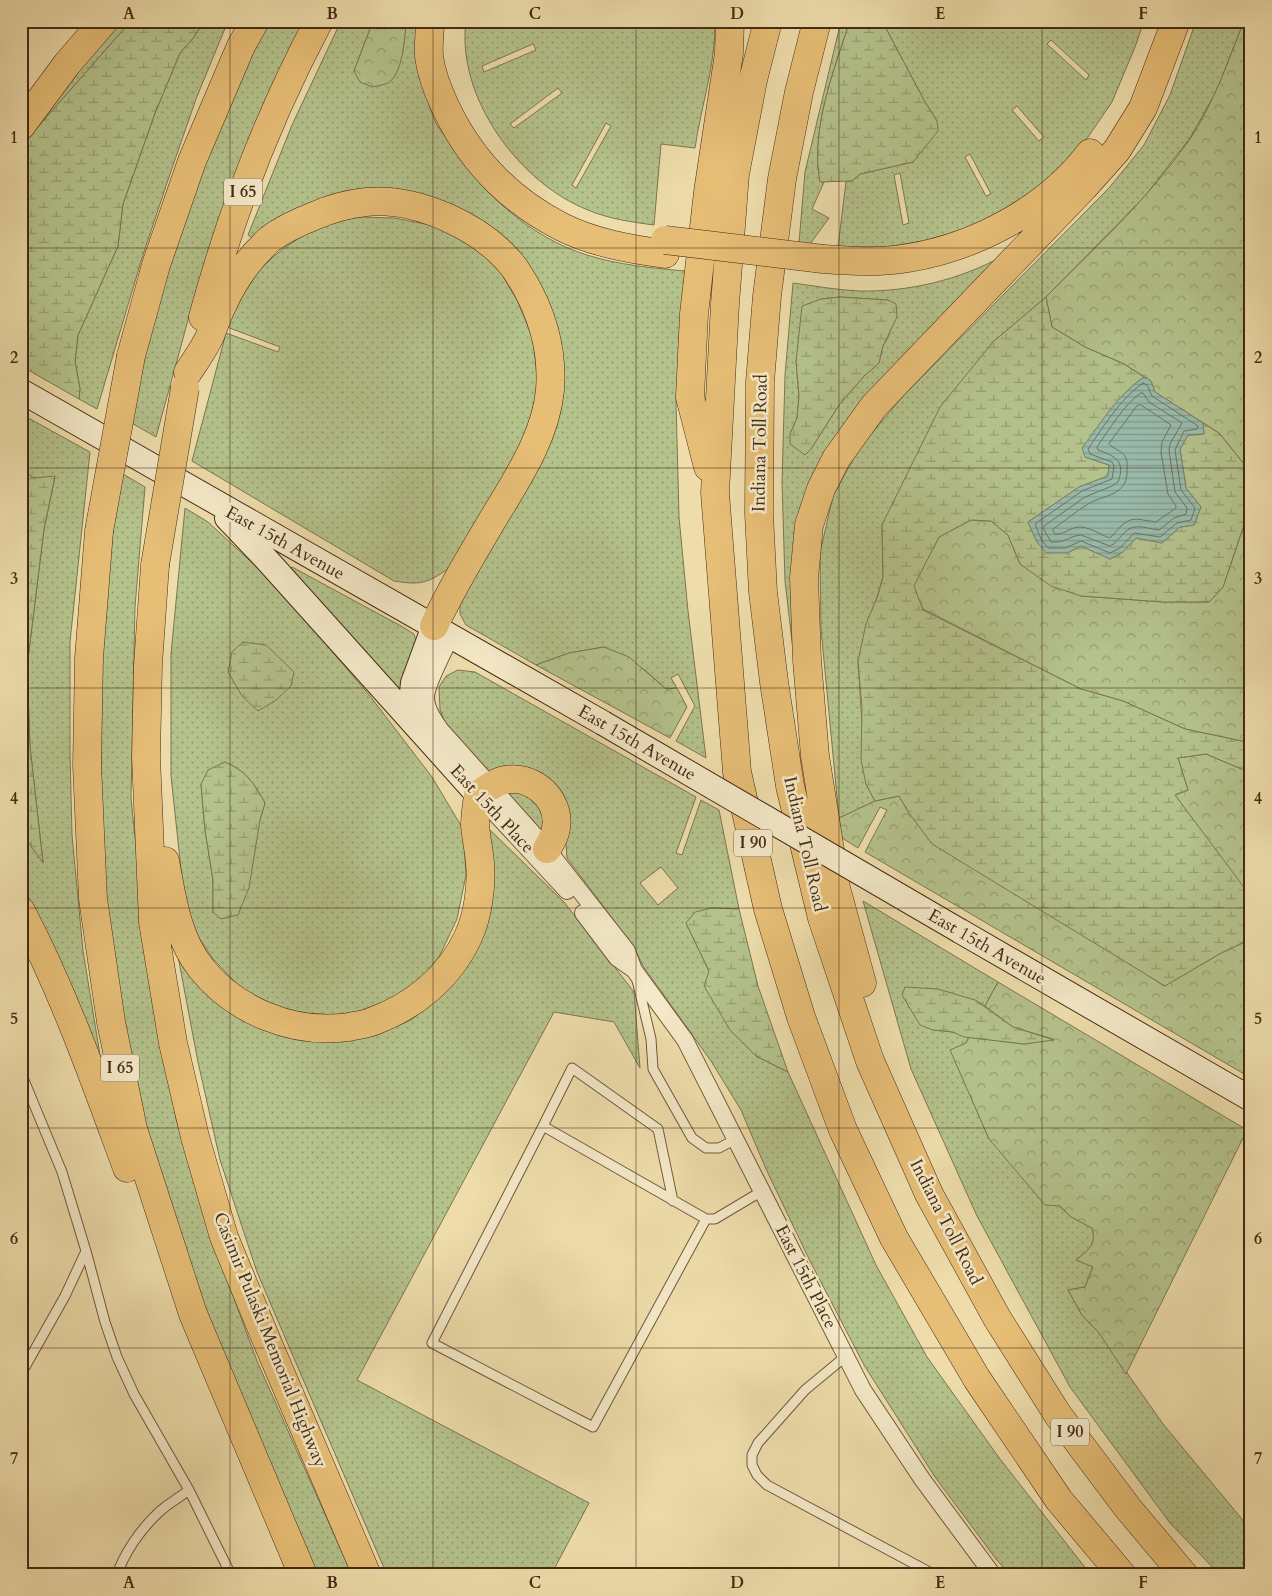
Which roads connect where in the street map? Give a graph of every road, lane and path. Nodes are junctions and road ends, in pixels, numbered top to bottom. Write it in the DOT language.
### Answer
graph roads {
  1 [pos="104,21"];
  2 [pos="255,21"];
  3 [pos="319,21"];
  4 [pos="430,21"];
  5 [pos="445,21"];
  6 [pos="730,21"];
  7 [pos="768,21"];
  8 [pos="817,21"];
  9 [pos="1158,21"];
  10 [pos="1176,21"];
  11 [pos="21,126"];
  12 [pos="1084,187"];
  13 [pos="665,247"];
  14 [pos="822,266"];
  15 [pos="187,380"];
  16 [pos="21,391"];
  17 [pos="715,493"];
  18 [pos="210,501"];
  19 [pos="443,631"];
  20 [pos="417,727"];
  21 [pos="146,757"];
  22 [pos="484,791"];
  23 [pos="547,849"];
  24 [pos="21,911"];
  25 [pos="634,970"];
  26 [pos="870,1062"];
  27 [pos="22,1076"];
  28 [pos="1251,1099"];
  29 [pos="544,1126"];
  30 [pos="736,1139"];
  31 [pos="762,1191"];
  32 [pos="674,1201"];
  33 [pos="706,1219"];
  34 [pos="86,1251"];
  35 [pos="193,1314"];
  36 [pos="846,1356"];
  37 [pos="21,1374"];
  38 [pos="189,1490"];
  39 [pos="985,1572"];
  40 [pos="117,1575"];
  41 [pos="231,1575"];
  42 [pos="303,1575"];
  43 [pos="368,1575"];
  44 [pos="935,1575"];
  45 [pos="1122,1575"];
  46 [pos="1184,1575"];
  1 -- 11 [label="highway"];
  2 -- 35 [label="highway, I 65, bridge"];
  3 -- 15 [label="highway, Casimir Pulaski Memorial Highway / I 65"];
  4 -- 13 [label="highway"];
  5 -- 13 [label="highway"];
  6 -- 17 [label="highway"];
  7 -- 17 [label="highway, I 90"];
  8 -- 26 [label="highway, Indiana Toll Road / I 90"];
  9 -- 14 [label="highway"];
  10 -- 12 [label="highway"];
  12 -- 14 [label="highway"];
  12 -- 26 [label="highway"];
  13 -- 14 [label="highway"];
  15 -- 19 [label="highway"];
  15 -- 21 [label="highway, Casimir Pulaski Memorial Highway / I 65, bridge"];
  16 -- 18 [label="street, East 15th Avenue"];
  17 -- 45 [label="highway, I 90"];
  18 -- 19 [label="street, East 15th Avenue"];
  18 -- 20 [label="street"];
  19 -- 20 [label="street, East 15th Place"];
  19 -- 22 [label="street, East 15th Place"];
  19 -- 28 [label="street, East 15th Avenue, bridge"];
  20 -- 22 [label="street, East 15th Place"];
  21 -- 22 [label="highway"];
  21 -- 43 [label="highway, Casimir Pulaski Memorial Highway / I 65"];
  22 -- 23 [label="street, East 15th Place"];
  22 -- 23 [label="highway"];
  22 -- 25 [label="street, East 15th Place"];
  23 -- 25 [label="street, East 15th Place"];
  24 -- 35 [label="highway"];
  25 -- 30 [label="street, East 15th Place"];
  25 -- 30 [label="lane"];
  26 -- 46 [label="highway, Indiana Toll Road / I 90"];
  27 -- 34 [label="lane"];
  29 -- 32 [label="lane"];
  29 -- 32 [label="lane"];
  29 -- 33 [label="lane"];
  30 -- 31 [label="street, East 15th Place"];
  31 -- 33 [label="lane"];
  31 -- 36 [label="street, East 15th Place"];
  32 -- 33 [label="lane"];
  34 -- 37 [label="lane"];
  34 -- 38 [label="lane"];
  35 -- 42 [label="highway, I 65"];
  36 -- 39 [label="street, East 15th Place"];
  36 -- 44 [label="lane"];
  38 -- 40 [label="lane"];
  38 -- 41 [label="lane"];
}
